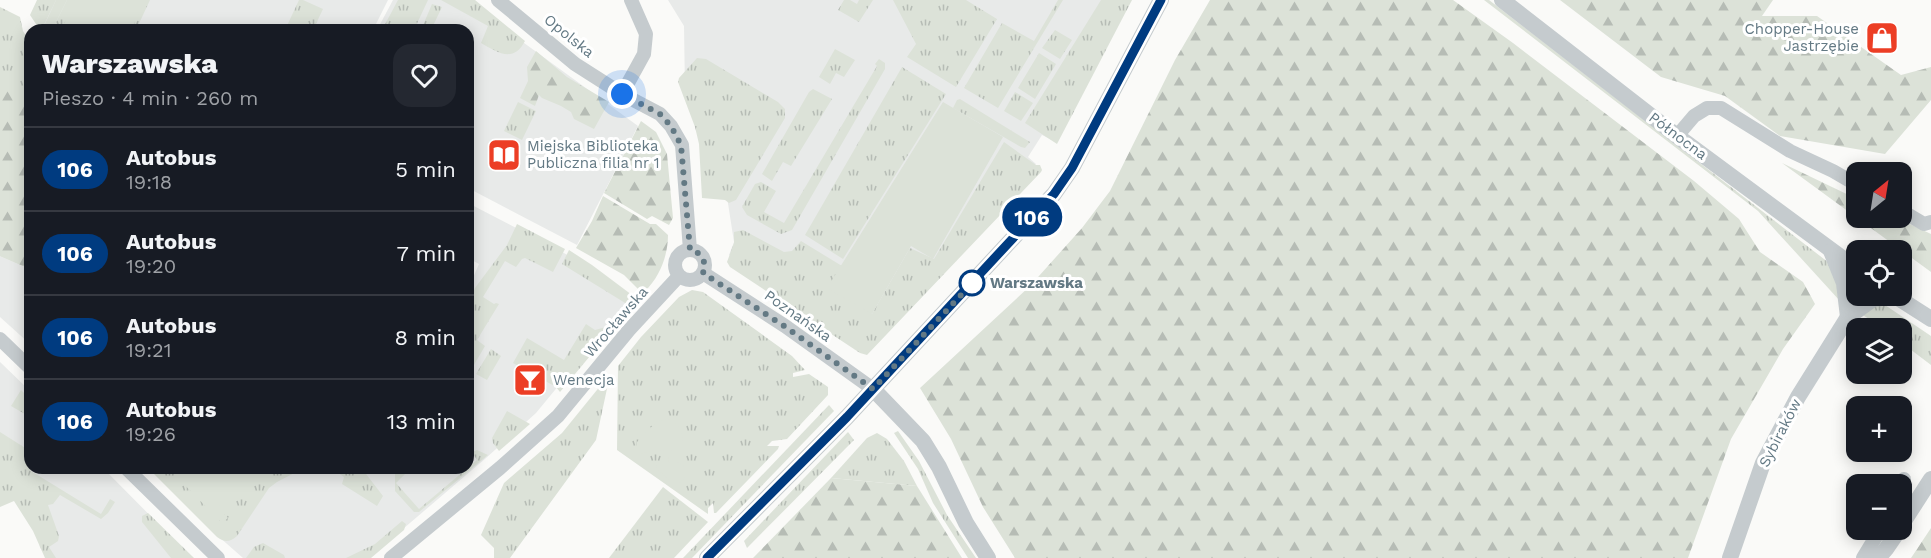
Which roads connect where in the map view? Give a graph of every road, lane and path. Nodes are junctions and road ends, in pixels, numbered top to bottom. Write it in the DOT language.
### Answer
graph roads {
  1 [pos="498,0"];
  2 [pos="631,0"];
  3 [pos="1161,0"];
  4 [pos="1502,0"];
  5 [pos="622,94"];
  6 [pos="1677,136"];
  7 [pos="1846,179"];
  8 [pos="1912,217"];
  9 [pos="1931,222"];
  10 [pos="690,250"];
  11 [pos="1831,251"];
  12 [pos="1846,261"];
  13 [pos="703,273"];
  14 [pos="679,276"];
  15 [pos="1862,306"];
  16 [pos="1911,306"];
  17 [pos="1848,317"];
  18 [pos="1931,319"];
  19 [pos="0,339"];
  20 [pos="24,363"];
  21 [pos="873,389"];
  22 [pos="132,474"];
  23 [pos="1931,479"];
  24 [pos="1912,508"];
  25 [pos="1874,540"];
  26 [pos="1893,540"];
  27 [pos="218,558"];
  28 [pos="391,558"];
  29 [pos="707,558"];
  30 [pos="988,558"];
  31 [pos="1730,558"];
  32 [pos="1863,558"];
  33 [pos="1878,558"];
  1 -- 5 [label="street, Opolska"];
  2 -- 5 [label="street"];
  3 -- 21 [label="street"];
  4 -- 6 [label="street, Północna"];
  5 -- 10 [label="street"];
  6 -- 7 [label="street"];
  6 -- 11 [label="street, Północna"];
  8 -- 9 [label="street"];
  10 -- 13 [label="street"];
  10 -- 14 [label="street"];
  11 -- 12 [label="street, Północna"];
  11 -- 17 [label="street"];
  13 -- 14 [label="street"];
  13 -- 21 [label="street, Poznańska"];
  14 -- 28 [label="street, Wrocławska"];
  15 -- 17 [label="street, Sybiraków"];
  16 -- 18 [label="street"];
  17 -- 31 [label="street, Sybiraków"];
  19 -- 20 [label="street"];
  21 -- 29 [label="street"];
  21 -- 30 [label="street"];
  22 -- 27 [label="street"];
  23 -- 24 [label="street"];
  25 -- 32 [label="street"];
  26 -- 33 [label="street"];
}
